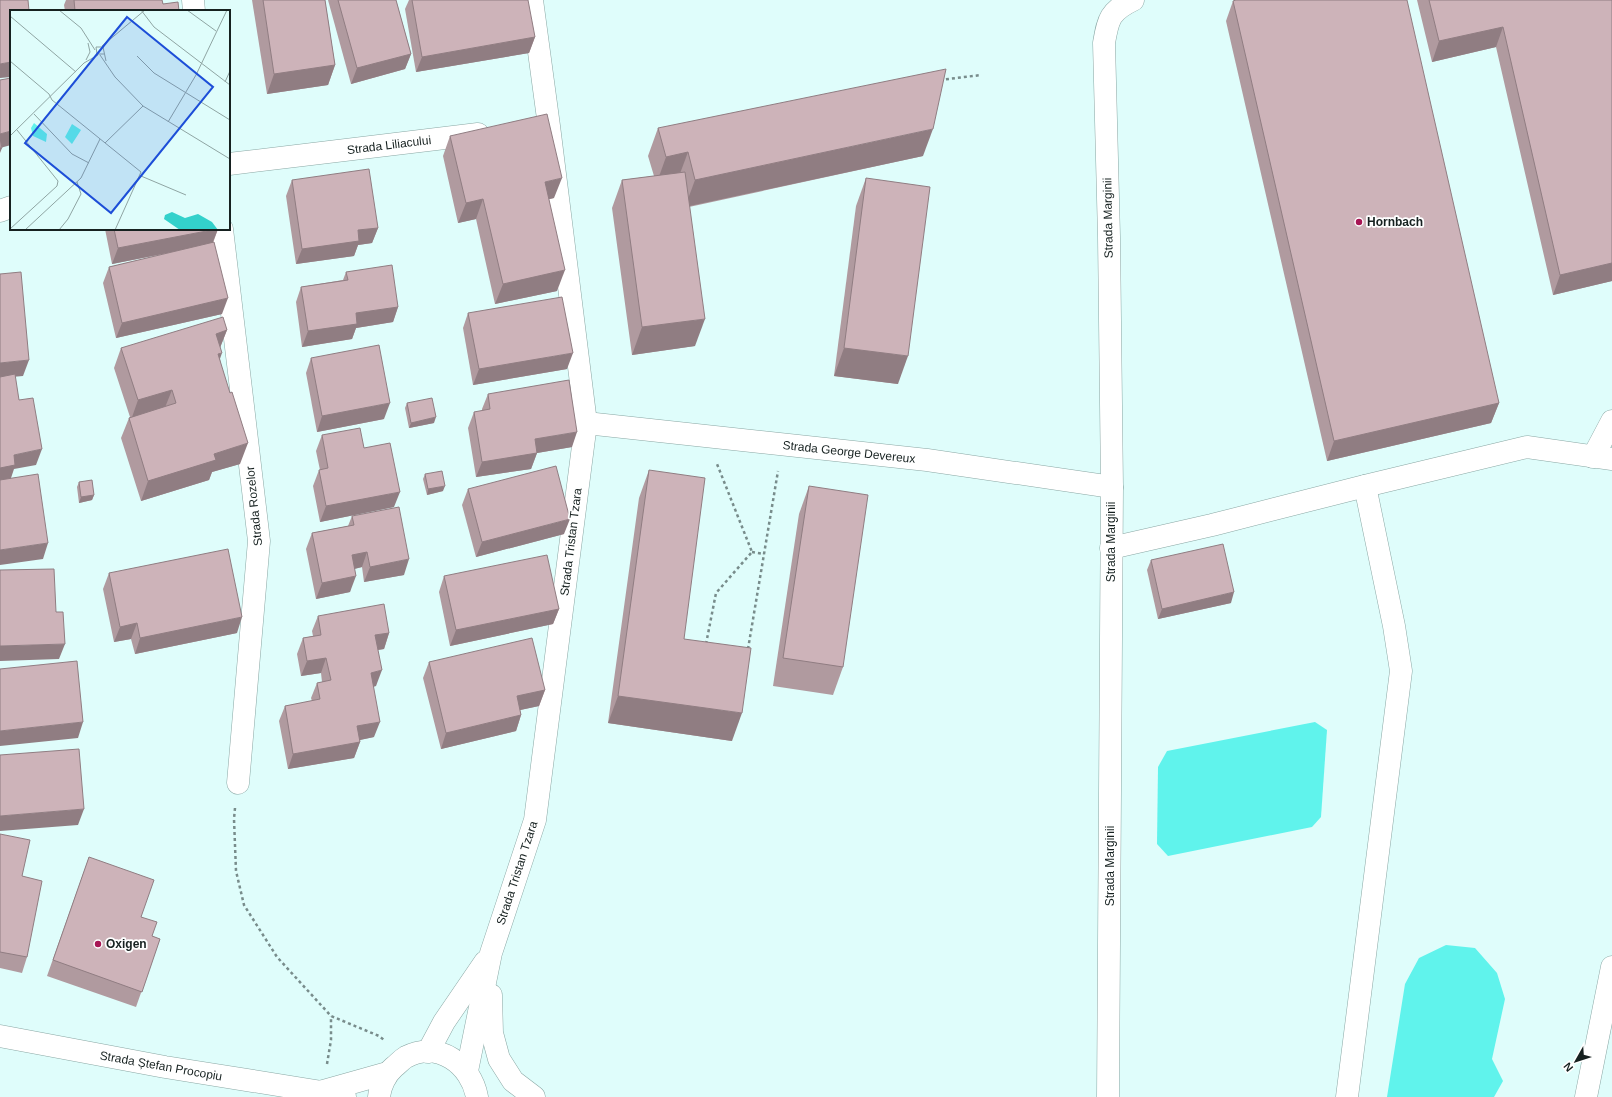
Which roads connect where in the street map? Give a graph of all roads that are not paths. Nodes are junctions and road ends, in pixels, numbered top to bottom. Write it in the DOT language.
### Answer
graph roads {
  1 [pos="193,0"];
  2 [pos="532,0"];
  3 [pos="1133,0"];
  4 [pos="194,10"];
  5 [pos="549,126"];
  6 [pos="526,128"];
  7 [pos="494,132"];
  8 [pos="230,164"];
  9 [pos="10,207"];
  10 [pos="0,211"];
  11 [pos="222,230"];
  12 [pos="1612,421"];
  13 [pos="586,423"];
  14 [pos="1603,458"];
  15 [pos="1365,486"];
  16 [pos="1112,488"];
  17 [pos="1111,548"];
  18 [pos="238,783"];
  19 [pos="491,953"];
  20 [pos="1612,967"];
  21 [pos="0,1036"];
  22 [pos="428,1052"];
  23 [pos="387,1073"];
  24 [pos="473,1084"];
  25 [pos="322,1092"];
  26 [pos="345,1097"];
  27 [pos="379,1097"];
  28 [pos="495,1097"];
  29 [pos="534,1097"];
  30 [pos="1108,1097"];
  31 [pos="1347,1097"];
  32 [pos="1586,1097"];
  1 -- 4 [label="street"];
  2 -- 5 [label="street, Strada Tristan Tzara"];
  3 -- 16 [label="street, Strada Marginii"];
  5 -- 6 [label="street"];
  5 -- 13 [label="street, Strada Tristan Tzara"];
  7 -- 8 [label="street, Strada Liliacului"];
  9 -- 10 [label="street"];
  11 -- 18 [label="street, Strada Rozelor"];
  12 -- 14 [label="street"];
  13 -- 16 [label="street, Strada George Devereux"];
  13 -- 19 [label="street, Strada Tristan Tzara"];
  14 -- 15 [label="street"];
  15 -- 17 [label="street"];
  15 -- 31 [label="street"];
  16 -- 17 [label="street, Strada Marginii"];
  17 -- 30 [label="street, Strada Marginii"];
  19 -- 22 [label="street, Strada Tristan Tzara"];
  19 -- 24 [label="street, Strada Tristan Tzara"];
  19 -- 29 [label="street, Strada Tristan Tzara"];
  20 -- 32 [label="street"];
  21 -- 25 [label="street, Strada Ștefan Procopiu"];
  22 -- 23 [label="street"];
  22 -- 24 [label="street"];
  23 -- 25 [label="street, Strada Ștefan Procopiu"];
  23 -- 27 [label="street"];
  24 -- 28 [label="street"];
  25 -- 26 [label="street, Strada Ștefan Procopiu"];
}
